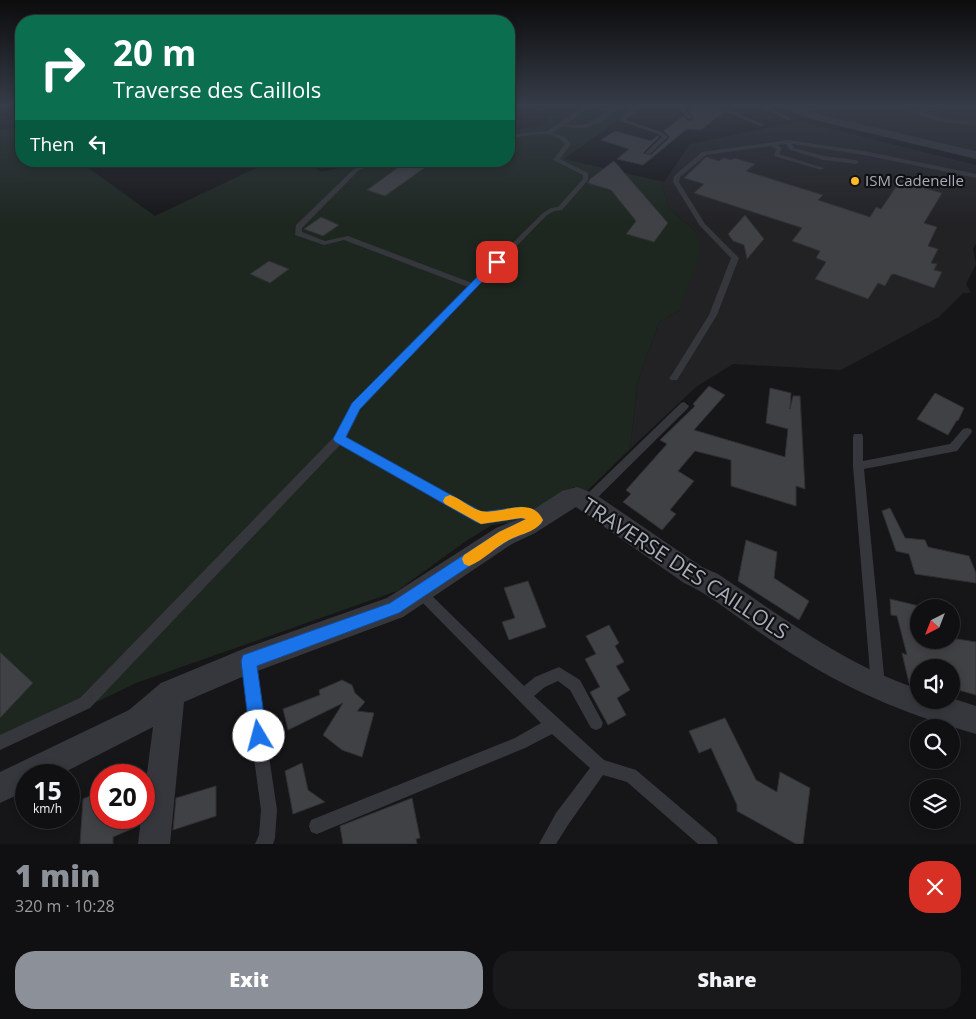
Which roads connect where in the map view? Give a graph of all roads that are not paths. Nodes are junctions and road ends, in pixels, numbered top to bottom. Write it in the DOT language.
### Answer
graph roads {
  1 [pos="567,145"];
  2 [pos="655,145"];
  3 [pos="762,145"];
  4 [pos="774,145"];
  5 [pos="790,145"];
  6 [pos="811,145"];
  7 [pos="935,145"];
  8 [pos="648,152"];
  9 [pos="976,155"];
  10 [pos="856,162"];
  11 [pos="361,167"];
  12 [pos="821,168"];
  13 [pos="976,176"];
  14 [pos="472,286"];
  15 [pos="674,378"];
  16 [pos="684,406"];
  17 [pos="967,432"];
  18 [pos="858,437"];
  19 [pos="339,439"];
  20 [pos="858,466"];
  21 [pos="587,501"];
  22 [pos="536,520"];
  23 [pos="420,592"];
  24 [pos="248,661"];
  25 [pos="878,687"];
  26 [pos="171,693"];
  27 [pos="523,695"];
  28 [pos="976,720"];
  29 [pos="596,723"];
  30 [pos="554,725"];
  31 [pos="0,744"];
  32 [pos="49,764"];
  33 [pos="600,767"];
  34 [pos="15,780"];
  35 [pos="0,788"];
  36 [pos="316,826"];
  37 [pos="154,844"];
  38 [pos="263,844"];
  39 [pos="547,844"];
  40 [pos="710,844"];
  1 -- 14 [label="lane"];
  2 -- 8 [label="lane"];
  3 -- 15 [label="lane"];
  4 -- 12 [label="lane"];
  5 -- 10 [label="lane"];
  6 -- 13 [label="lane"];
  7 -- 9 [label="street"];
  11 -- 14 [label="lane"];
  14 -- 19 [label="lane"];
  16 -- 21 [label="lane"];
  17 -- 20 [label="lane"];
  18 -- 20 [label="lane"];
  19 -- 22 [label="lane"];
  19 -- 31 [label="lane"];
  20 -- 25 [label="lane"];
  21 -- 22 [label="street, TRAVERSE DES CAILLOLS"];
  21 -- 25 [label="street, TRAVERSE DES CAILLOLS"];
  22 -- 23 [label="street, TRAVERSE DES CAILLOLS"];
  23 -- 24 [label="street, TRAVERSE DES CAILLOLS"];
  23 -- 27 [label="lane"];
  24 -- 26 [label="street, TRAVERSE DES CAILLOLS"];
  24 -- 38 [label="lane"];
  25 -- 28 [label="street, TRAVERSE DES CAILLOLS"];
  26 -- 32 [label="street, TRAVERSE DES CAILLOLS"];
  26 -- 37 [label="street"];
  27 -- 29 [label="lane"];
  27 -- 30 [label="lane"];
  30 -- 33 [label="lane"];
  30 -- 36 [label="lane"];
  33 -- 39 [label="lane"];
  33 -- 40 [label="lane"];
  34 -- 35 [label="street, TRAVERSE DES CAILLOLS"];
}
